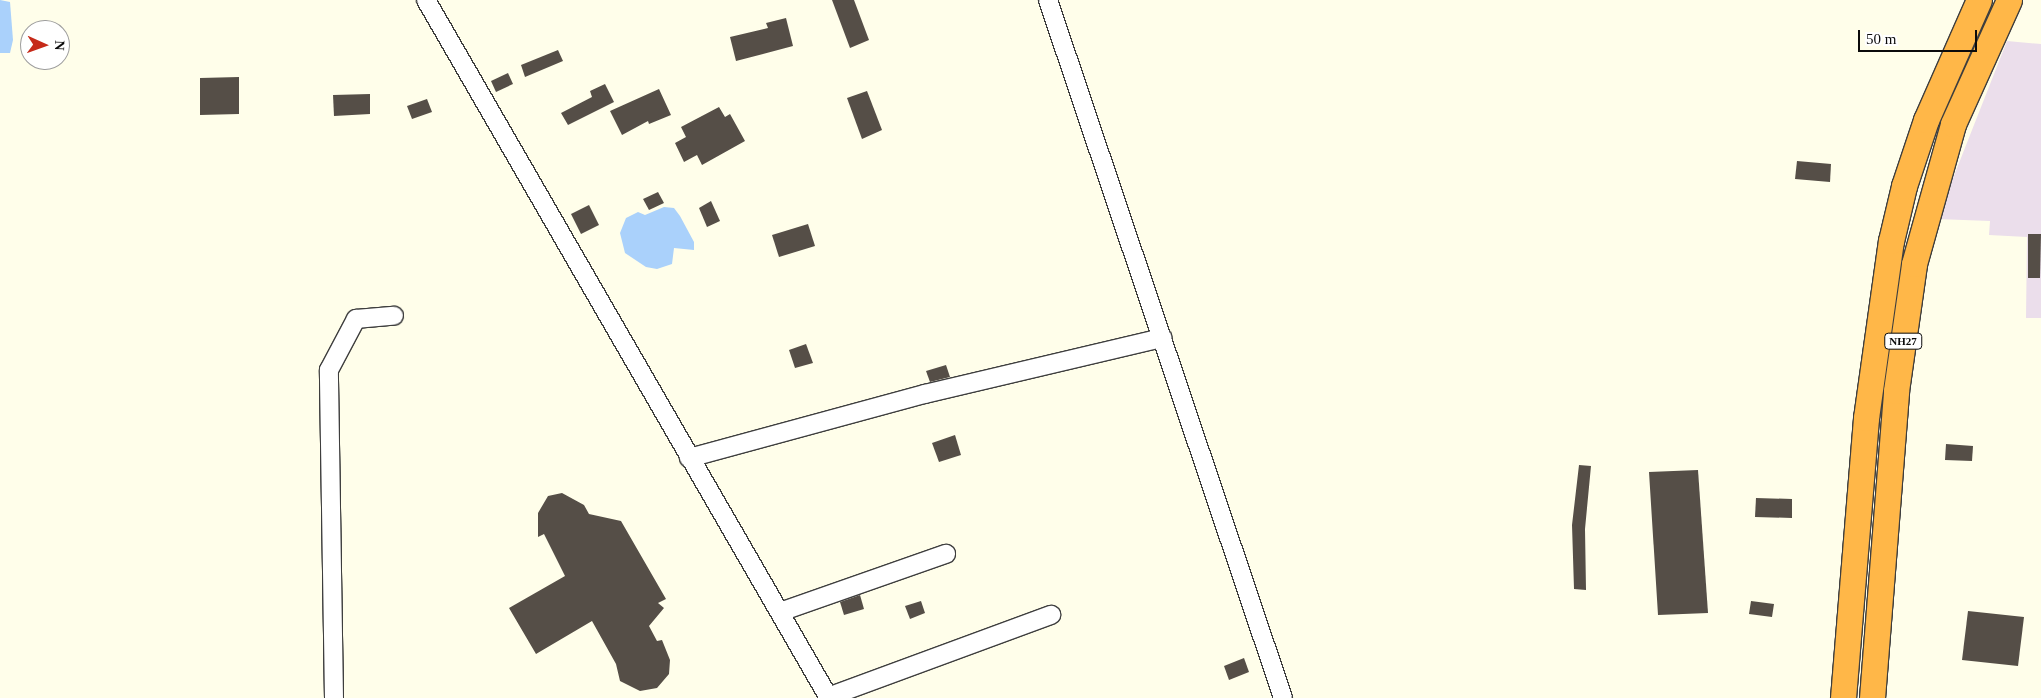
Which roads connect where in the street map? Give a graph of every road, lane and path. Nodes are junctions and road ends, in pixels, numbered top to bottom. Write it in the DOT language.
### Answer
graph roads {
  1 [pos="426,0"];
  2 [pos="1048,0"];
  3 [pos="1978,0"];
  4 [pos="2009,0"];
  5 [pos="394,316"];
  6 [pos="1162,338"];
  7 [pos="689,458"];
  8 [pos="946,554"];
  9 [pos="780,612"];
  10 [pos="1051,614"];
  11 [pos="829,697"];
  12 [pos="334,698"];
  13 [pos="1283,698"];
  14 [pos="1843,698"];
  15 [pos="1872,698"];
  1 -- 7 [label="street"];
  2 -- 6 [label="street"];
  3 -- 14 [label="highway, NH27"];
  4 -- 15 [label="highway, NH27"];
  5 -- 12 [label="street"];
  6 -- 7 [label="street"];
  6 -- 13 [label="street"];
  7 -- 9 [label="street"];
  8 -- 9 [label="street"];
  9 -- 11 [label="street"];
  10 -- 11 [label="street"];
}
